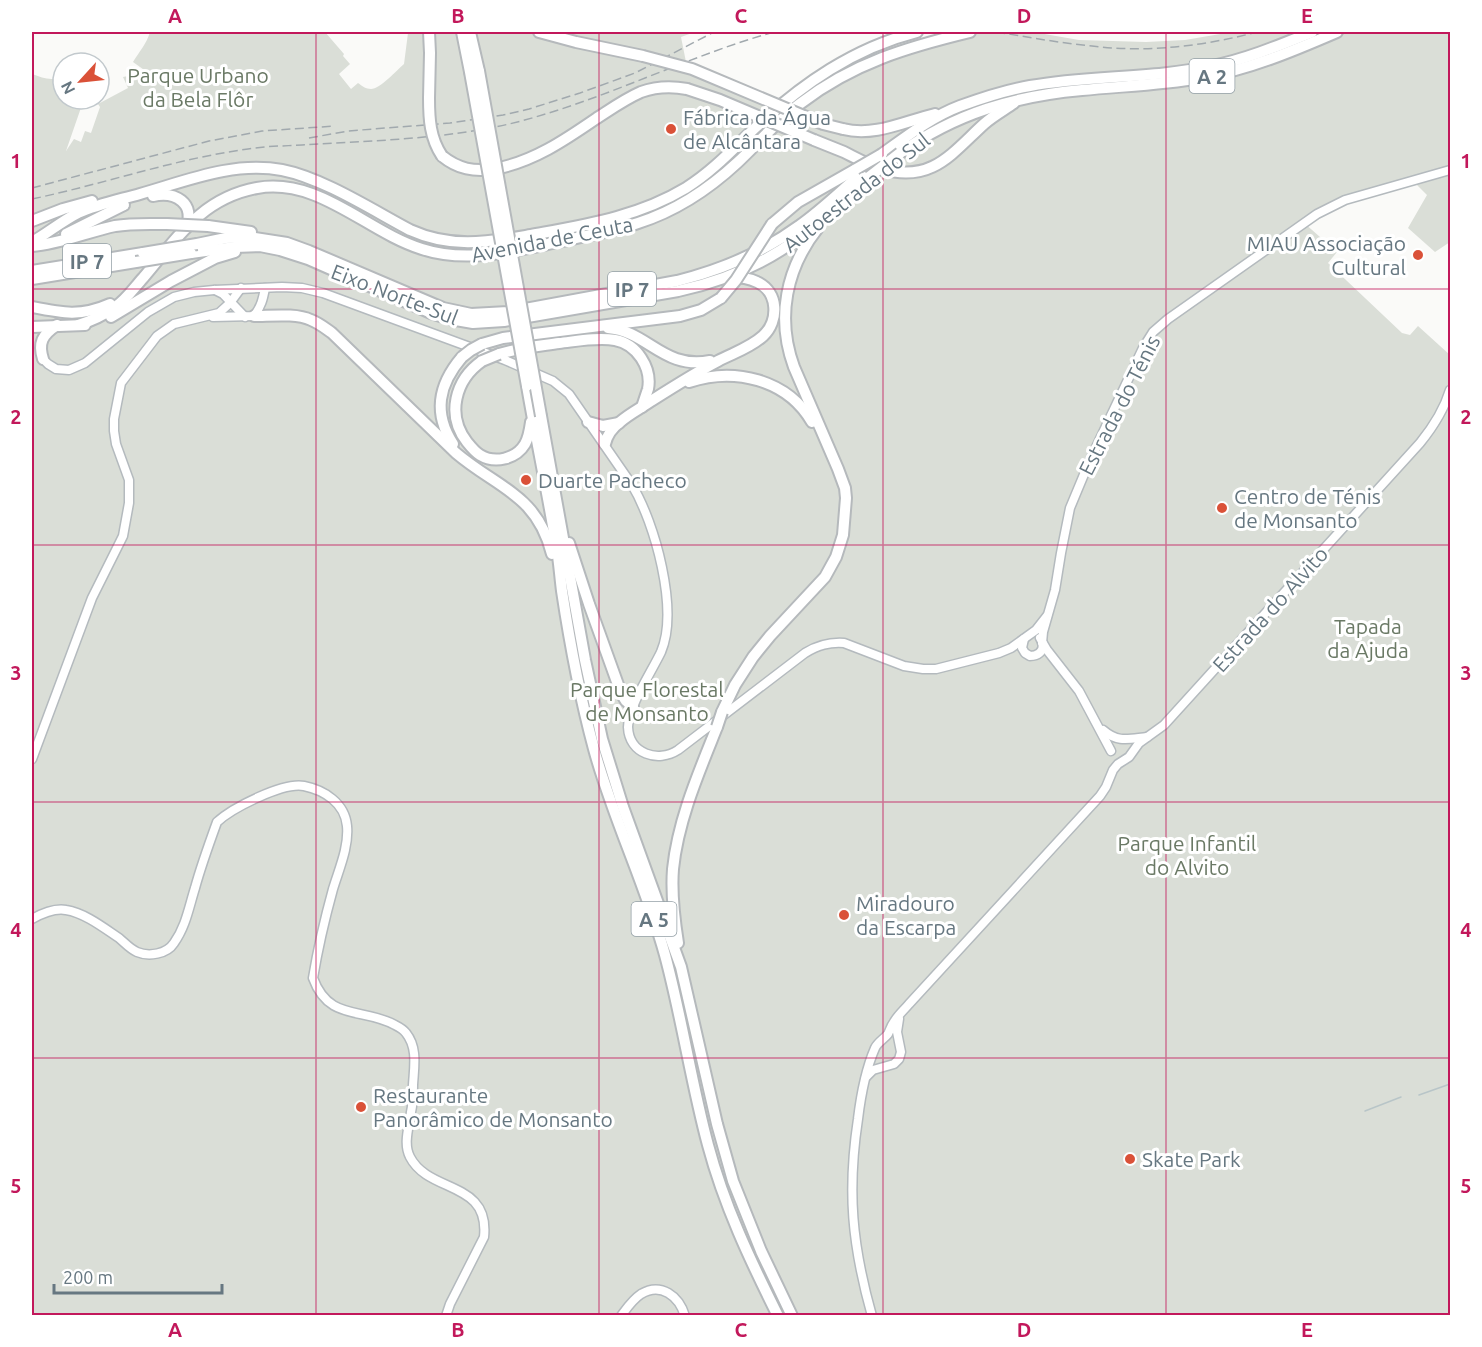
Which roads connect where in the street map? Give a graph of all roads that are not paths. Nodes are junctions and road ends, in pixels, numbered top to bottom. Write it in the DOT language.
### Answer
graph roads {
  1 [pos="429,32"];
  2 [pos="462,32"];
  3 [pos="470,32"];
  4 [pos="539,32"];
  5 [pos="917,32"];
  6 [pos="970,32"];
  7 [pos="1312,32"];
  8 [pos="1337,32"];
  9 [pos="474,72"];
  10 [pos="1020,99"];
  11 [pos="950,110"];
  12 [pos="1450,170"];
  13 [pos="863,173"];
  14 [pos="195,178"];
  15 [pos="331,188"];
  16 [pos="686,188"];
  17 [pos="693,198"];
  18 [pos="325,199"];
  19 [pos="124,205"];
  20 [pos="826,215"];
  21 [pos="32,221"];
  22 [pos="59,225"];
  23 [pos="410,230"];
  24 [pos="184,231"];
  25 [pos="405,242"];
  26 [pos="35,244"];
  27 [pos="280,246"];
  28 [pos="140,257"];
  29 [pos="755,259"];
  30 [pos="32,271"];
  31 [pos="727,277"];
  32 [pos="32,279"];
  33 [pos="241,288"];
  34 [pos="265,288"];
  35 [pos="214,290"];
  36 [pos="126,297"];
  37 [pos="230,303"];
  38 [pos="32,307"];
  39 [pos="249,316"];
  40 [pos="197,318"];
  41 [pos="57,325"];
  42 [pos="78,325"];
  43 [pos="32,327"];
  44 [pos="592,327"];
  45 [pos="32,347"];
  46 [pos="722,359"];
  47 [pos="44,360"];
  48 [pos="669,389"];
  49 [pos="1450,390"];
  50 [pos="642,407"];
  51 [pos="534,413"];
  52 [pos="588,422"];
  53 [pos="618,423"];
  54 [pos="604,444"];
  55 [pos="479,470"];
  56 [pos="551,473"];
  57 [pos="845,508"];
  58 [pos="562,593"];
  59 [pos="1047,616"];
  60 [pos="1026,638"];
  61 [pos="1043,643"];
  62 [pos="999,653"];
  63 [pos="1030,655"];
  64 [pos="1061,668"];
  65 [pos="633,707"];
  66 [pos="1098,725"];
  67 [pos="1147,737"];
  68 [pos="1122,740"];
  69 [pos="1111,752"];
  70 [pos="1132,752"];
  71 [pos="32,759"];
  72 [pos="1124,760"];
  73 [pos="1110,776"];
  74 [pos="32,919"];
  75 [pos="681,967"];
  76 [pos="902,1013"];
  77 [pos="881,1041"];
  78 [pos="899,1046"];
  79 [pos="875,1049"];
  80 [pos="887,1065"];
  81 [pos="864,1081"];
  82 [pos="446,1316"];
  83 [pos="621,1316"];
  84 [pos="686,1316"];
  85 [pos="778,1316"];
  86 [pos="792,1316"];
  87 [pos="872,1316"];
  1 -- 10 [label="highway, bridge"];
  2 -- 9 [label="highway"];
  3 -- 9 [label="highway"];
  4 -- 11 [label="highway, bridge"];
  5 -- 16 [label="highway, Avenida de Ceuta"];
  6 -- 17 [label="highway, Avenida de Ceuta"];
  7 -- 11 [label="highway, Autoestrada do Sul / A 2"];
  8 -- 10 [label="highway, Autoestrada do Sul / A 2"];
  9 -- 51 [label="highway, bridge"];
  10 -- 13 [label="highway, Autoestrada do Sul / A 2, bridge"];
  11 -- 13 [label="highway, Autoestrada do Sul / A 2, bridge"];
  12 -- 59 [label="street, Estrada do Ténis"];
  13 -- 20 [label="highway, Autoestrada do Sul / A 2"];
  13 -- 29 [label="highway, Autoestrada do Sul / A 2"];
  13 -- 44 [label="highway, bridge"];
  14 -- 15 [label="highway, Avenida de Ceuta"];
  14 -- 21 [label="highway"];
  14 -- 22 [label="highway"];
  15 -- 18 [label="highway"];
  15 -- 23 [label="highway, Avenida de Ceuta"];
  16 -- 17 [label="highway"];
  16 -- 23 [label="highway, Avenida de Ceuta"];
  17 -- 25 [label="highway, Avenida de Ceuta"];
  18 -- 24 [label="highway, Avenida de Ceuta"];
  18 -- 25 [label="highway, Avenida de Ceuta"];
  19 -- 22 [label="highway"];
  19 -- 24 [label="highway"];
  19 -- 26 [label="highway"];
  20 -- 29 [label="highway, Autoestrada do Sul / A 2"];
  20 -- 57 [label="highway"];
  22 -- 26 [label="highway"];
  23 -- 25 [label="highway"];
  24 -- 36 [label="highway, Avenida de Ceuta"];
  26 -- 27 [label="highway, bridge"];
  27 -- 28 [label="highway, Eixo Norte-Sul / IP 7, bridge"];
  27 -- 29 [label="highway, Eixo Norte-Sul / IP 7"];
  27 -- 31 [label="highway, Eixo Norte-Sul / IP 7"];
  27 -- 42 [label="highway"];
  28 -- 30 [label="highway, Eixo Norte-Sul / IP 7"];
  28 -- 32 [label="highway, Eixo Norte-Sul / IP 7"];
  29 -- 31 [label="highway, Eixo Norte-Sul / IP 7"];
  31 -- 46 [label="highway"];
  33 -- 34 [label="street"];
  33 -- 35 [label="street"];
  33 -- 37 [label="street"];
  34 -- 39 [label="street"];
  34 -- 52 [label="street"];
  35 -- 37 [label="street"];
  35 -- 47 [label="street"];
  36 -- 38 [label="highway"];
  36 -- 42 [label="highway"];
  37 -- 39 [label="street"];
  37 -- 40 [label="street"];
  39 -- 40 [label="street"];
  39 -- 55 [label="highway"];
  40 -- 71 [label="street"];
  41 -- 42 [label="highway"];
  41 -- 43 [label="highway"];
  41 -- 47 [label="highway"];
  44 -- 46 [label="highway"];
  44 -- 55 [label="highway, bridge"];
  45 -- 47 [label="highway"];
  46 -- 48 [label="highway"];
  48 -- 50 [label="highway"];
  48 -- 57 [label="highway"];
  49 -- 67 [label="street, Estrada do Alvito"];
  50 -- 51 [label="highway, bridge"];
  50 -- 53 [label="highway"];
  51 -- 56 [label="highway"];
  51 -- 58 [label="highway, A 5"];
  52 -- 53 [label="highway"];
  52 -- 54 [label="street"];
  53 -- 54 [label="highway"];
  54 -- 65 [label="street"];
  55 -- 58 [label="highway"];
  56 -- 65 [label="highway"];
  56 -- 75 [label="highway, A 5"];
  57 -- 75 [label="highway, bridge"];
  58 -- 85 [label="highway, A 5"];
  59 -- 60 [label="street, Estrada do Ténis"];
  59 -- 61 [label="street, Estrada do Ténis"];
  60 -- 61 [label="street"];
  60 -- 62 [label="street, Estrada do Ténis"];
  60 -- 63 [label="street"];
  61 -- 63 [label="street"];
  61 -- 64 [label="street"];
  62 -- 63 [label="street"];
  62 -- 65 [label="street"];
  63 -- 64 [label="street"];
  64 -- 66 [label="street"];
  66 -- 68 [label="street"];
  66 -- 69 [label="street"];
  67 -- 68 [label="street"];
  67 -- 70 [label="street, Estrada do Alvito"];
  68 -- 69 [label="street"];
  68 -- 70 [label="street"];
  69 -- 72 [label="street"];
  69 -- 73 [label="street, Estrada do Alvito"];
  70 -- 72 [label="street, Estrada do Alvito"];
  72 -- 73 [label="street, Estrada do Alvito"];
  73 -- 76 [label="street, Estrada do Alvito"];
  74 -- 82 [label="street"];
  75 -- 86 [label="highway, A 5"];
  76 -- 77 [label="street, Estrada do Alvito"];
  76 -- 78 [label="street"];
  77 -- 78 [label="street"];
  77 -- 79 [label="street, Estrada do Alvito"];
  78 -- 80 [label="street"];
  79 -- 80 [label="street"];
  79 -- 81 [label="street, Estrada do Alvito"];
  80 -- 81 [label="street"];
  81 -- 87 [label="street, Estrada do Alvito"];
  83 -- 84 [label="street"];
}
